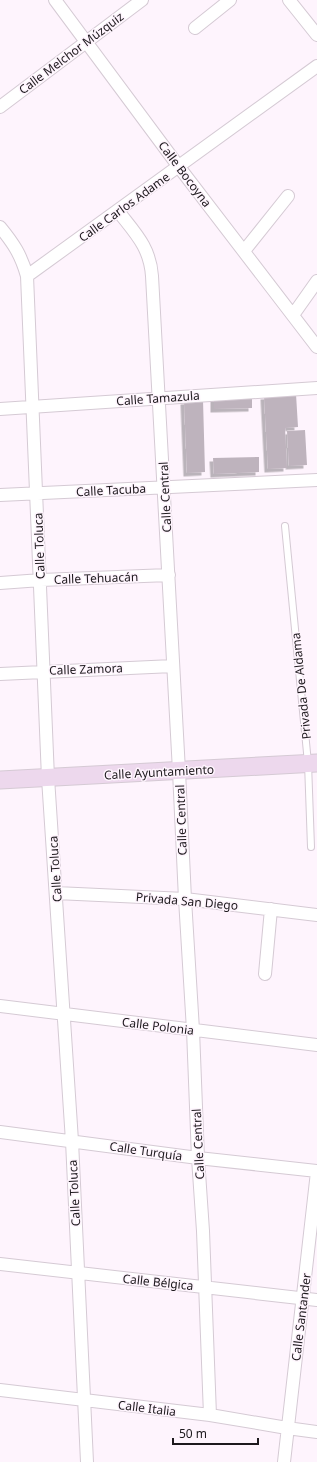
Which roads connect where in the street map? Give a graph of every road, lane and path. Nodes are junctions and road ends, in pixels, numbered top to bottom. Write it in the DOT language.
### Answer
graph roads {
  1 [pos="55,0"];
  2 [pos="142,0"];
  3 [pos="230,0"];
  4 [pos="289,0"];
  5 [pos="196,28"];
  6 [pos="317,35"];
  7 [pos="87,42"];
  8 [pos="317,66"];
  9 [pos="0,107"];
  10 [pos="179,167"];
  11 [pos="288,196"];
  12 [pos="118,211"];
  13 [pos="0,227"];
  14 [pos="244,251"];
  15 [pos="27,276"];
  16 [pos="317,281"];
  17 [pos="293,315"];
  18 [pos="317,347"];
  19 [pos="317,388"];
  20 [pos="159,398"];
  21 [pos="33,407"];
  22 [pos="0,409"];
  23 [pos="317,480"];
  24 [pos="164,488"];
  25 [pos="37,493"];
  26 [pos="0,495"];
  27 [pos="285,526"];
  28 [pos="169,575"];
  29 [pos="41,580"];
  30 [pos="0,583"];
  31 [pos="173,666"];
  32 [pos="44,671"];
  33 [pos="0,674"];
  34 [pos="313,763"];
  35 [pos="179,771"];
  36 [pos="48,778"];
  37 [pos="0,780"];
  38 [pos="311,847"];
  39 [pos="56,893"];
  40 [pos="185,899"];
  41 [pos="271,909"];
  42 [pos="317,915"];
  43 [pos="265,974"];
  44 [pos="0,1006"];
  45 [pos="64,1014"];
  46 [pos="193,1030"];
  47 [pos="317,1045"];
  48 [pos="0,1132"];
  49 [pos="72,1141"];
  50 [pos="198,1158"];
  51 [pos="317,1172"];
  52 [pos="0,1264"];
  53 [pos="78,1272"];
  54 [pos="206,1287"];
  55 [pos="303,1299"];
  56 [pos="317,1300"];
  57 [pos="0,1390"];
  58 [pos="84,1400"];
  59 [pos="210,1415"];
  60 [pos="287,1428"];
  61 [pos="317,1432"];
  62 [pos="87,1462"];
  63 [pos="284,1462"];
  1 -- 7 [label="street, Calle Bocoyna"];
  2 -- 7 [label="street, Calle Melchor Múzquiz"];
  3 -- 5 [label="street"];
  4 -- 6 [label="street"];
  7 -- 9 [label="street, Calle Melchor Múzquiz"];
  7 -- 10 [label="street, Calle Bocoyna"];
  8 -- 10 [label="street, Calle Carlos Adame"];
  10 -- 12 [label="street, Calle Carlos Adame"];
  10 -- 14 [label="street, Calle Bocoyna"];
  11 -- 14 [label="street"];
  12 -- 15 [label="street, Calle Carlos Adame"];
  12 -- 20 [label="street, Calle Central"];
  13 -- 15 [label="street, Calle Toluca"];
  14 -- 17 [label="street, Calle Bocoyna"];
  15 -- 21 [label="street, Calle Toluca"];
  16 -- 17 [label="street"];
  17 -- 18 [label="street, Calle Bocoyna"];
  19 -- 20 [label="street, Calle Tamazula"];
  20 -- 21 [label="street, Calle Tamazula"];
  20 -- 24 [label="street, Calle Central"];
  21 -- 22 [label="street, Calle Tamazula"];
  21 -- 25 [label="street, Calle Toluca"];
  23 -- 24 [label="street, Calle Tacuba"];
  24 -- 25 [label="street, Calle Tacuba"];
  24 -- 28 [label="street, Calle Central"];
  25 -- 26 [label="street, Calle Tacuba"];
  25 -- 29 [label="street, Calle Toluca"];
  27 -- 34 [label="lane, Privada De Aldama"];
  28 -- 29 [label="street, Calle Tehuacán"];
  28 -- 31 [label="street, Calle Central"];
  29 -- 30 [label="street, Calle Tehuacán"];
  29 -- 32 [label="street, Calle Toluca"];
  31 -- 32 [label="street, Calle Zamora"];
  31 -- 35 [label="street, Calle Central"];
  32 -- 33 [label="street, Calle Zamora"];
  32 -- 36 [label="street, Calle Toluca"];
  34 -- 35 [label="main road, Calle Ayuntamiento"];
  34 -- 38 [label="lane, Privada De Aldama"];
  35 -- 36 [label="main road, Calle Ayuntamiento"];
  35 -- 40 [label="street, Calle Central"];
  36 -- 37 [label="main road, Calle Ayuntamiento"];
  36 -- 39 [label="street, Calle Toluca"];
  39 -- 40 [label="street, Privada San Diego"];
  39 -- 45 [label="street, Calle Toluca"];
  40 -- 41 [label="street, Privada San Diego"];
  40 -- 46 [label="street, Calle Central"];
  41 -- 42 [label="street, Privada San Diego"];
  41 -- 43 [label="street"];
  44 -- 45 [label="street, Calle Polonia"];
  45 -- 46 [label="street, Calle Polonia"];
  45 -- 49 [label="street, Calle Toluca"];
  46 -- 47 [label="street, Calle Polonia"];
  46 -- 50 [label="street, Calle Central"];
  48 -- 49 [label="street, Calle Turquía"];
  49 -- 50 [label="street, Calle Turquía"];
  49 -- 53 [label="street, Calle Toluca"];
  50 -- 51 [label="street, Calle Turquía"];
  50 -- 54 [label="street, Calle Central"];
  51 -- 55 [label="street, Calle Santander"];
  52 -- 53 [label="street, Calle Bélgica"];
  53 -- 54 [label="street, Calle Bélgica"];
  53 -- 58 [label="street, Calle Toluca"];
  54 -- 55 [label="street, Calle Bélgica"];
  54 -- 59 [label="street, Calle Central"];
  55 -- 56 [label="street, Calle Bélgica"];
  55 -- 60 [label="street, Calle Santander"];
  57 -- 58 [label="street, Calle Italia"];
  58 -- 59 [label="street, Calle Italia"];
  58 -- 62 [label="street, Calle Toluca"];
  59 -- 60 [label="street, Calle Italia"];
  60 -- 61 [label="street, Calle Italia"];
  60 -- 63 [label="street, Calle Santander"];
}
